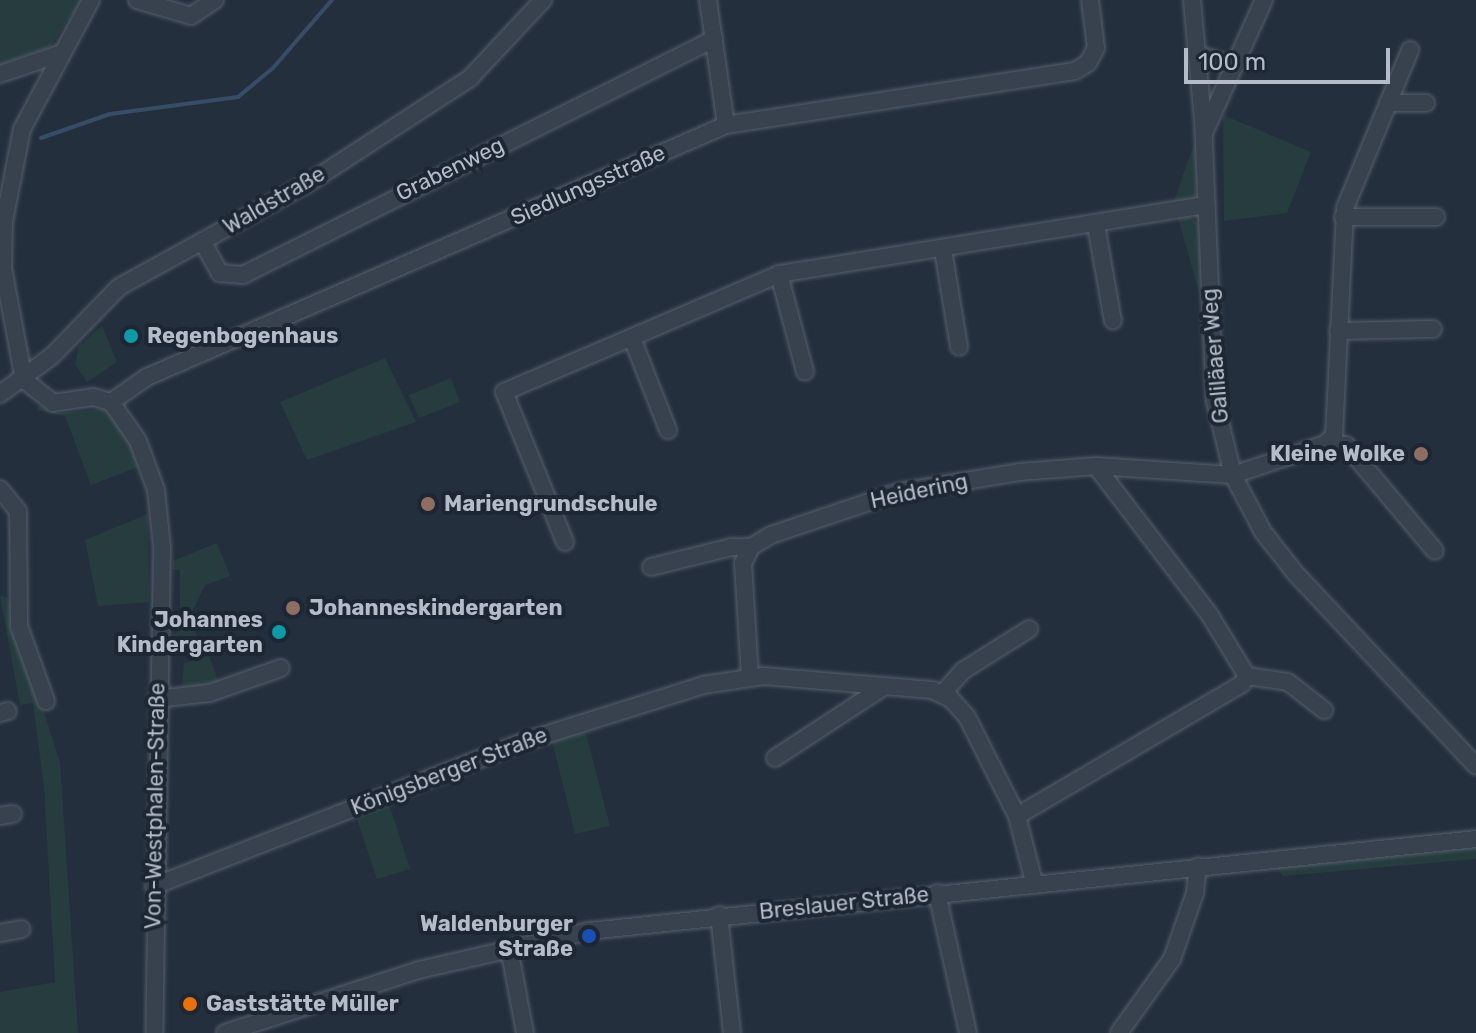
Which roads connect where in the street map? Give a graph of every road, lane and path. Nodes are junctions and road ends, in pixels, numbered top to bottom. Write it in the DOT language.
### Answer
graph roads {
  1 [pos="91,0"];
  2 [pos="137,0"];
  3 [pos="215,0"];
  4 [pos="543,0"];
  5 [pos="708,0"];
  6 [pos="1090,0"];
  7 [pos="1192,0"];
  8 [pos="1264,0"];
  9 [pos="714,39"];
  10 [pos="1410,50"];
  11 [pos="59,54"];
  12 [pos="1199,55"];
  13 [pos="1235,66"];
  14 [pos="0,74"];
  15 [pos="1388,103"];
  16 [pos="1426,103"];
  17 [pos="726,125"];
  18 [pos="1204,132"];
  19 [pos="1206,205"];
  20 [pos="1343,217"];
  21 [pos="1436,217"];
  22 [pos="1096,225"];
  23 [pos="202,241"];
  24 [pos="943,250"];
  25 [pos="779,274"];
  26 [pos="1113,321"];
  27 [pos="1433,329"];
  28 [pos="1338,331"];
  29 [pos="632,338"];
  30 [pos="959,347"];
  31 [pos="805,372"];
  32 [pos="24,380"];
  33 [pos="0,394"];
  34 [pos="111,402"];
  35 [pos="668,430"];
  36 [pos="1325,444"];
  37 [pos="1096,466"];
  38 [pos="1233,475"];
  39 [pos="0,489"];
  40 [pos="565,542"];
  41 [pos="751,547"];
  42 [pos="1435,551"];
  43 [pos="651,567"];
  44 [pos="1029,629"];
  45 [pos="281,668"];
  46 [pos="1247,676"];
  47 [pos="750,677"];
  48 [pos="885,686"];
  49 [pos="943,693"];
  50 [pos="157,699"];
  51 [pos="46,701"];
  52 [pos="1324,710"];
  53 [pos="775,758"];
  54 [pos="1476,766"];
  55 [pos="1017,816"];
  56 [pos="1476,839"];
  57 [pos="1198,866"];
  58 [pos="1034,882"];
  59 [pos="154,886"];
  60 [pos="937,893"];
  61 [pos="719,915"];
  62 [pos="22,929"];
  63 [pos="0,933"];
  64 [pos="509,948"];
  65 [pos="154,1033"];
  66 [pos="225,1033"];
  67 [pos="525,1033"];
  68 [pos="732,1033"];
  69 [pos="968,1033"];
  70 [pos="1119,1033"];
  1 -- 11 [label="street"];
  2 -- 3 [label="street"];
  4 -- 23 [label="street, Waldstraße"];
  5 -- 9 [label="street"];
  6 -- 17 [label="street, Siedlungsstraße"];
  7 -- 12 [label="street, Galiläaer Weg"];
  8 -- 13 [label="street"];
  9 -- 17 [label="street"];
  9 -- 23 [label="street, Grabenweg"];
  10 -- 15 [label="street"];
  11 -- 14 [label="street"];
  11 -- 32 [label="street"];
  12 -- 13 [label="street"];
  12 -- 18 [label="street, Galiläaer Weg"];
  13 -- 18 [label="street"];
  15 -- 16 [label="street"];
  15 -- 20 [label="street"];
  17 -- 34 [label="street, Siedlungsstraße"];
  18 -- 19 [label="street, Galiläaer Weg"];
  19 -- 22 [label="street"];
  19 -- 38 [label="street, Galiläaer Weg"];
  20 -- 21 [label="street"];
  20 -- 28 [label="street"];
  22 -- 24 [label="street"];
  22 -- 26 [label="street"];
  23 -- 32 [label="street, Waldstraße"];
  24 -- 25 [label="street"];
  24 -- 30 [label="street"];
  25 -- 29 [label="street"];
  25 -- 31 [label="street"];
  27 -- 28 [label="street"];
  28 -- 36 [label="street"];
  29 -- 35 [label="street"];
  29 -- 40 [label="street"];
  32 -- 33 [label="street, Waldstraße"];
  32 -- 34 [label="street"];
  34 -- 50 [label="street, Von-Westphalen-Straße"];
  36 -- 38 [label="street"];
  36 -- 42 [label="street"];
  37 -- 38 [label="street, Heidering"];
  37 -- 41 [label="street, Heidering"];
  37 -- 46 [label="street"];
  38 -- 54 [label="street, Galiläaer Weg"];
  39 -- 51 [label="street"];
  41 -- 43 [label="street, Heidering"];
  41 -- 47 [label="street"];
  44 -- 49 [label="street"];
  45 -- 50 [label="street"];
  46 -- 52 [label="street"];
  46 -- 55 [label="street"];
  47 -- 48 [label="street"];
  47 -- 59 [label="street, Königsberger Straße"];
  48 -- 49 [label="street"];
  48 -- 53 [label="street"];
  49 -- 55 [label="street"];
  50 -- 59 [label="street, Von-Westphalen-Straße"];
  55 -- 58 [label="street"];
  56 -- 57 [label="street, Breslauer Straße"];
  57 -- 58 [label="street, Breslauer Straße"];
  57 -- 70 [label="street"];
  58 -- 60 [label="street, Breslauer Straße"];
  59 -- 65 [label="street, Von-Westphalen-Straße"];
  60 -- 61 [label="street, Breslauer Straße"];
  60 -- 69 [label="street"];
  61 -- 64 [label="street, Breslauer Straße"];
  61 -- 68 [label="street"];
  62 -- 63 [label="street"];
  64 -- 66 [label="street, Breslauer Straße"];
  64 -- 67 [label="street"];
}
